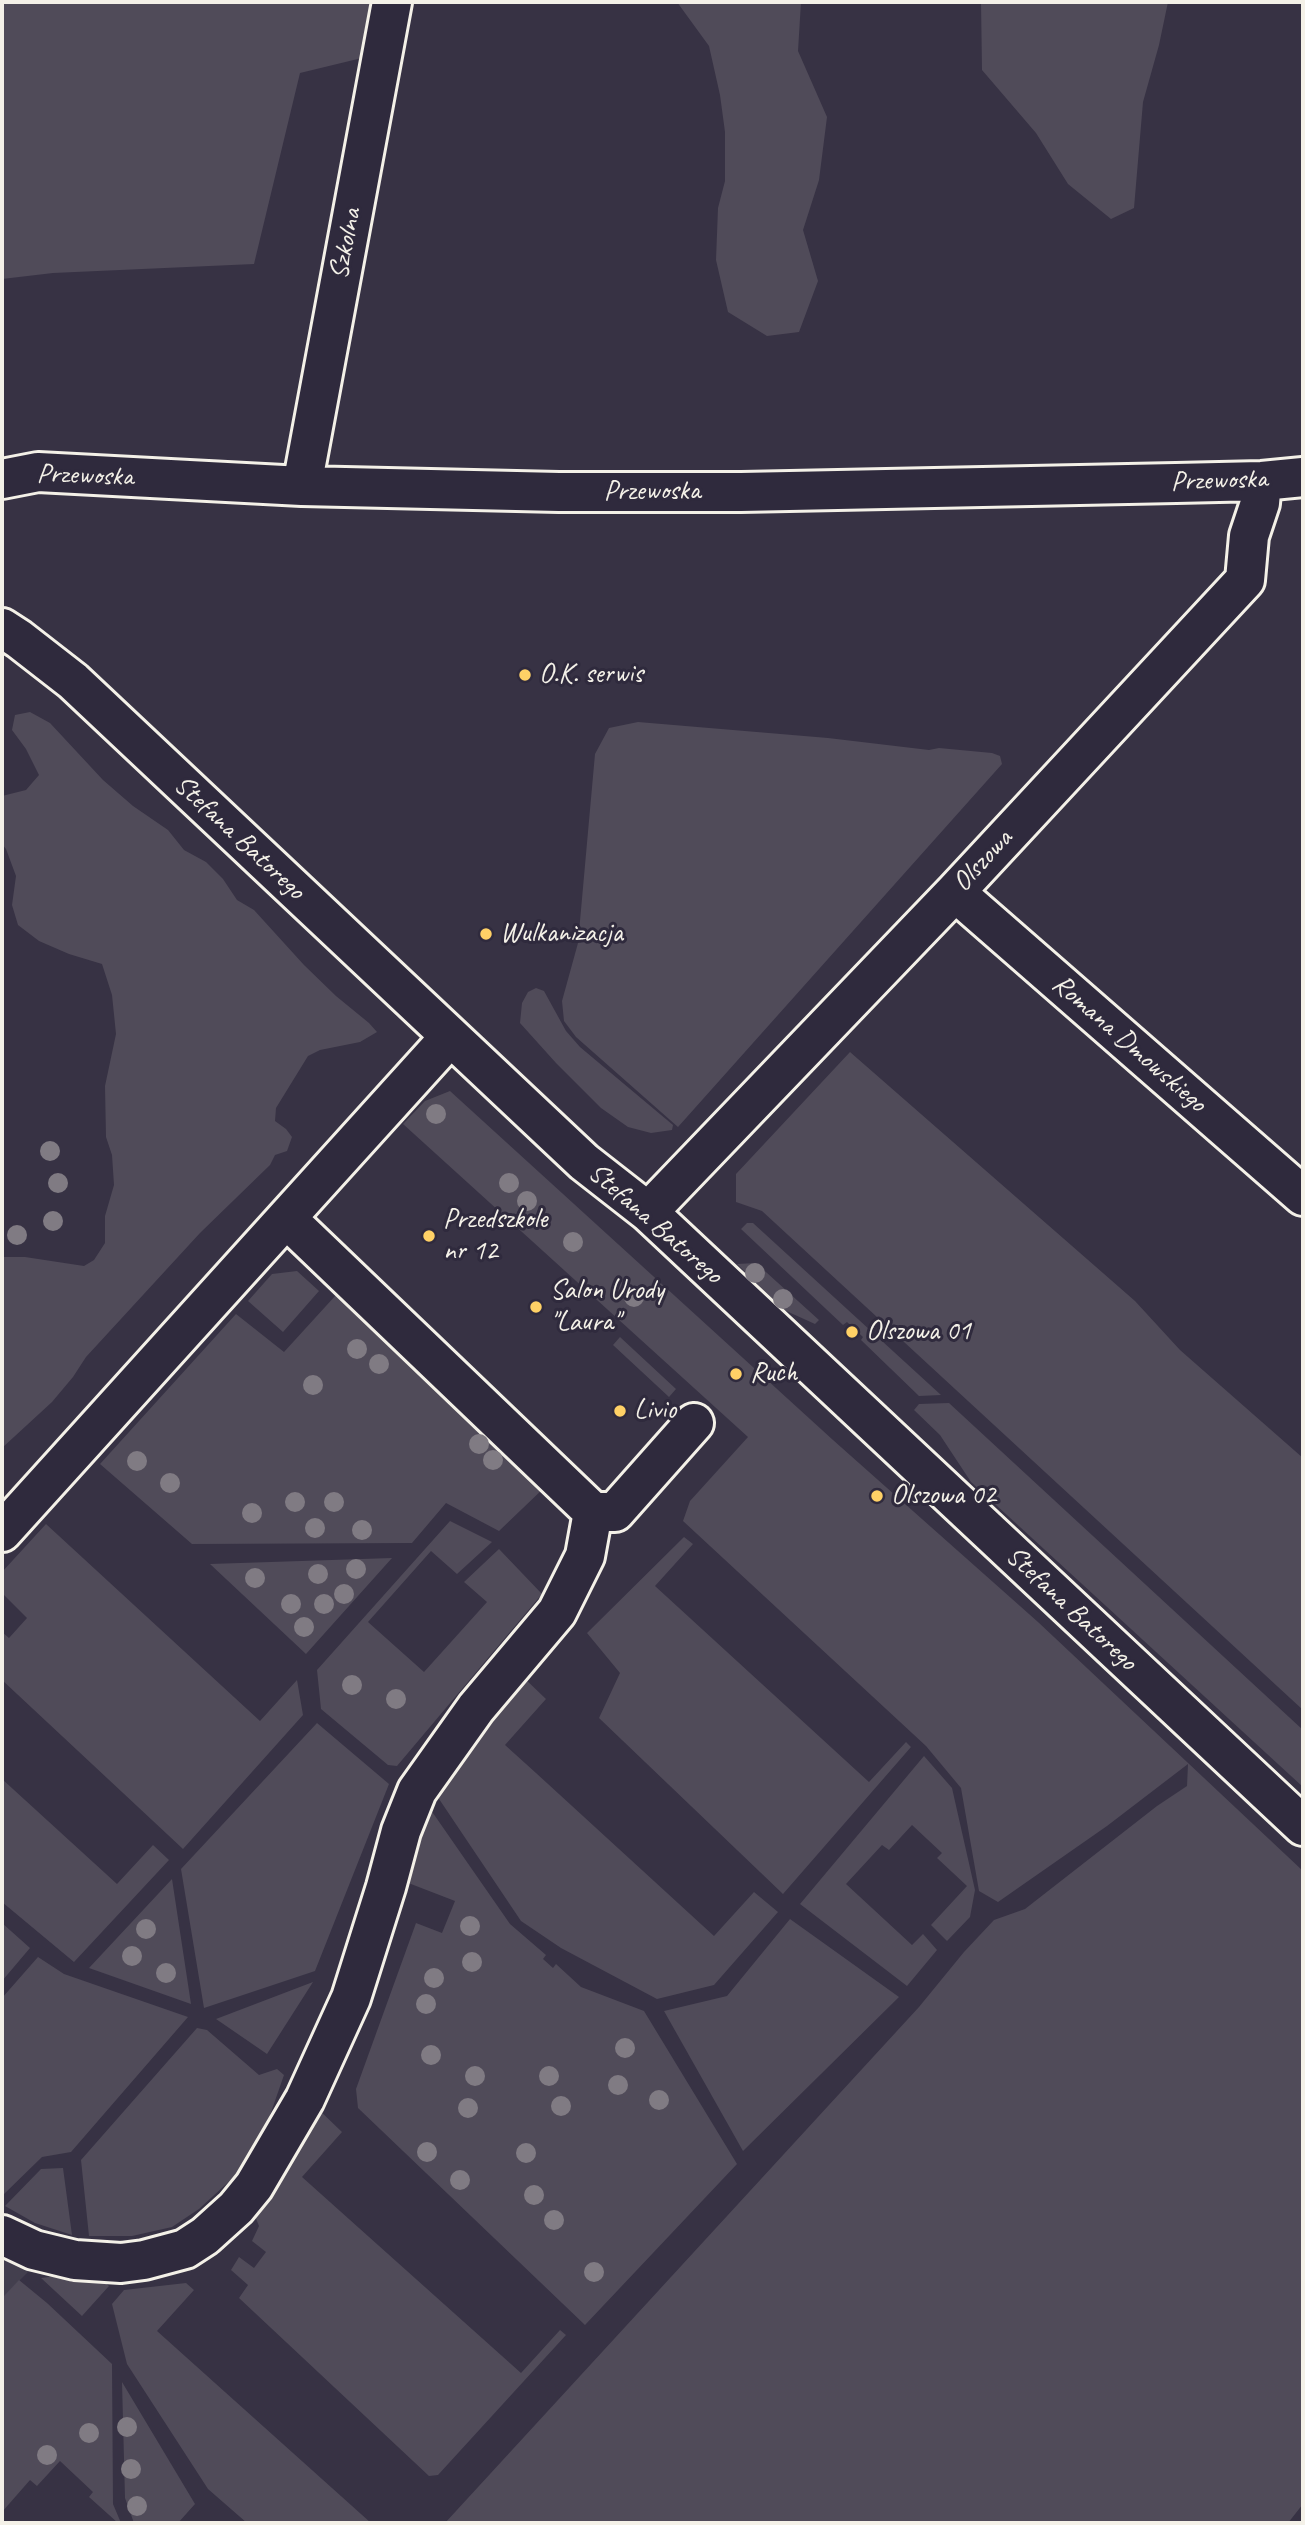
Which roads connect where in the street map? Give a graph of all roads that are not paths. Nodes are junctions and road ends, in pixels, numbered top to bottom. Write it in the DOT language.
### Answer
graph roads {
  1 [pos="392,2"];
  2 [pos="1303,477"];
  3 [pos="2,479"];
  4 [pos="1262,481"];
  5 [pos="302,486"];
  6 [pos="2,628"];
  7 [pos="955,892"];
  8 [pos="450,1037"];
  9 [pos="1303,1196"];
  10 [pos="648,1212"];
  11 [pos="287,1219"];
  12 [pos="694,1423"];
  13 [pos="593,1512"];
  14 [pos="2,1532"];
  15 [pos="1303,1826"];
  16 [pos="2,2235"];
  1 -- 5 [label="street, Szkolna"];
  2 -- 4 [label="street, Przewoska"];
  3 -- 5 [label="street, Przewoska"];
  4 -- 5 [label="street, Przewoska"];
  4 -- 7 [label="street, Olszowa"];
  6 -- 8 [label="street, Stefana Batorego"];
  7 -- 9 [label="street, Romana Dmowskiego"];
  7 -- 10 [label="street, Olszowa"];
  8 -- 10 [label="street, Stefana Batorego"];
  8 -- 11 [label="street"];
  10 -- 15 [label="street, Stefana Batorego"];
  11 -- 13 [label="street"];
  11 -- 14 [label="street"];
  12 -- 13 [label="street"];
  13 -- 16 [label="street"];
}
